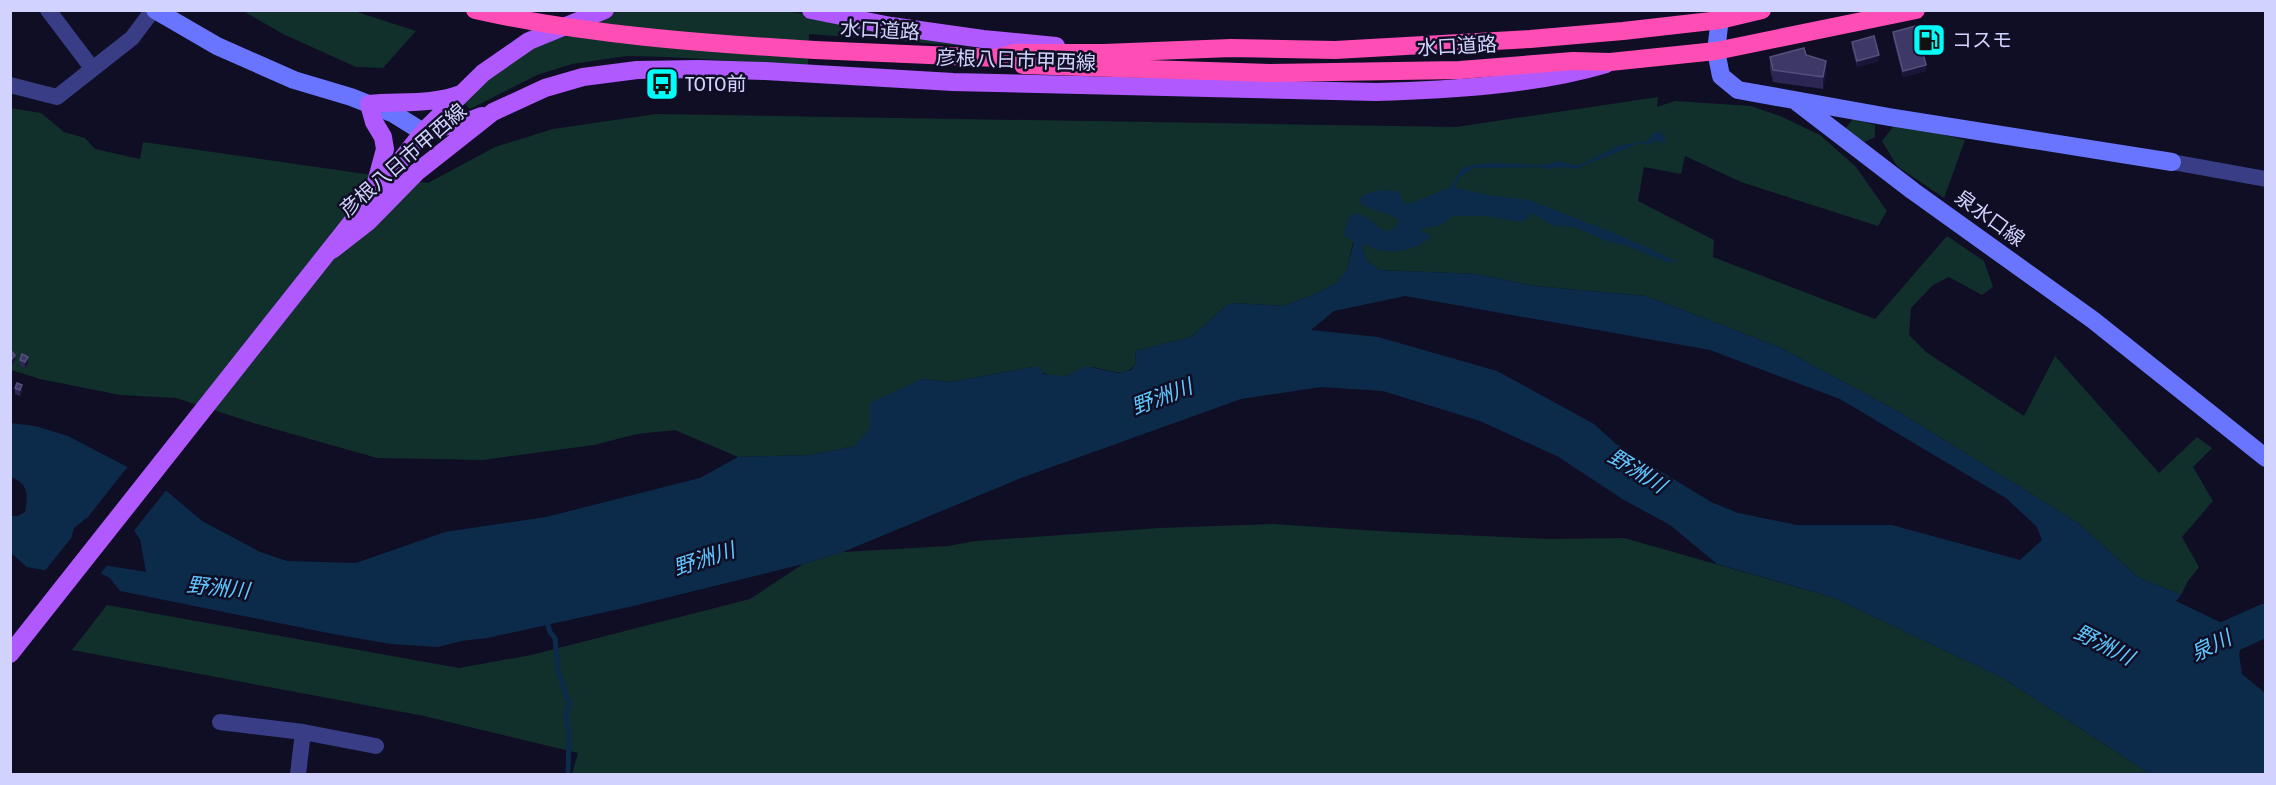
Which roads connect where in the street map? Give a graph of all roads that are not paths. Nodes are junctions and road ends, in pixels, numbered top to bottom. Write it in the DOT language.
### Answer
graph roads {
  1 [pos="48,10"];
  2 [pos="154,10"];
  3 [pos="475,10"];
  4 [pos="605,10"];
  5 [pos="811,10"];
  6 [pos="1762,10"];
  7 [pos="1916,10"];
  8 [pos="1720,15"];
  9 [pos="1146,51"];
  10 [pos="1716,51"];
  11 [pos="997,58"];
  12 [pos="1610,62"];
  13 [pos="92,68"];
  14 [pos="10,85"];
  15 [pos="462,94"];
  16 [pos="1797,102"];
  17 [pos="369,104"];
  18 [pos="493,112"];
  19 [pos="423,132"];
  20 [pos="2172,162"];
  21 [pos="388,167"];
  22 [pos="417,172"];
  23 [pos="2265,179"];
  24 [pos="332,250"];
  25 [pos="2265,458"];
  26 [pos="10,654"];
  27 [pos="220,722"];
  28 [pos="303,732"];
  29 [pos="376,746"];
  30 [pos="298,774"];
  1 -- 13 [label="street"];
  2 -- 13 [label="street"];
  2 -- 17 [label="main road"];
  3 -- 11 [label="highway, 水口道路, bridge"];
  4 -- 15 [label="main road, 彦根八日市甲西線"];
  5 -- 9 [label="main road, 彦根八日市甲西線"];
  6 -- 8 [label="highway, 水口道路"];
  7 -- 10 [label="highway, 水口道路"];
  8 -- 9 [label="highway, 水口道路"];
  8 -- 10 [label="main road, 泉水口線"];
  9 -- 11 [label="highway, 水口道路"];
  10 -- 12 [label="highway, 水口道路"];
  10 -- 16 [label="main road, 泉水口線"];
  11 -- 12 [label="highway, 水口道路"];
  12 -- 18 [label="main road, 彦根八日市甲西線"];
  13 -- 14 [label="street"];
  15 -- 17 [label="main road"];
  15 -- 19 [label="main road, 彦根八日市甲西線"];
  16 -- 20 [label="main road"];
  16 -- 25 [label="main road, 泉水口線"];
  17 -- 19 [label="main road"];
  17 -- 21 [label="main road"];
  18 -- 19 [label="main road"];
  18 -- 22 [label="main road, 彦根八日市甲西線"];
  19 -- 21 [label="main road, 彦根八日市甲西線"];
  19 -- 22 [label="main road"];
  20 -- 23 [label="street"];
  21 -- 24 [label="main road, 彦根八日市甲西線"];
  22 -- 24 [label="main road, 彦根八日市甲西線"];
  24 -- 26 [label="main road, 彦根八日市甲西線"];
  27 -- 28 [label="street"];
  28 -- 29 [label="street"];
  28 -- 30 [label="street"];
}
